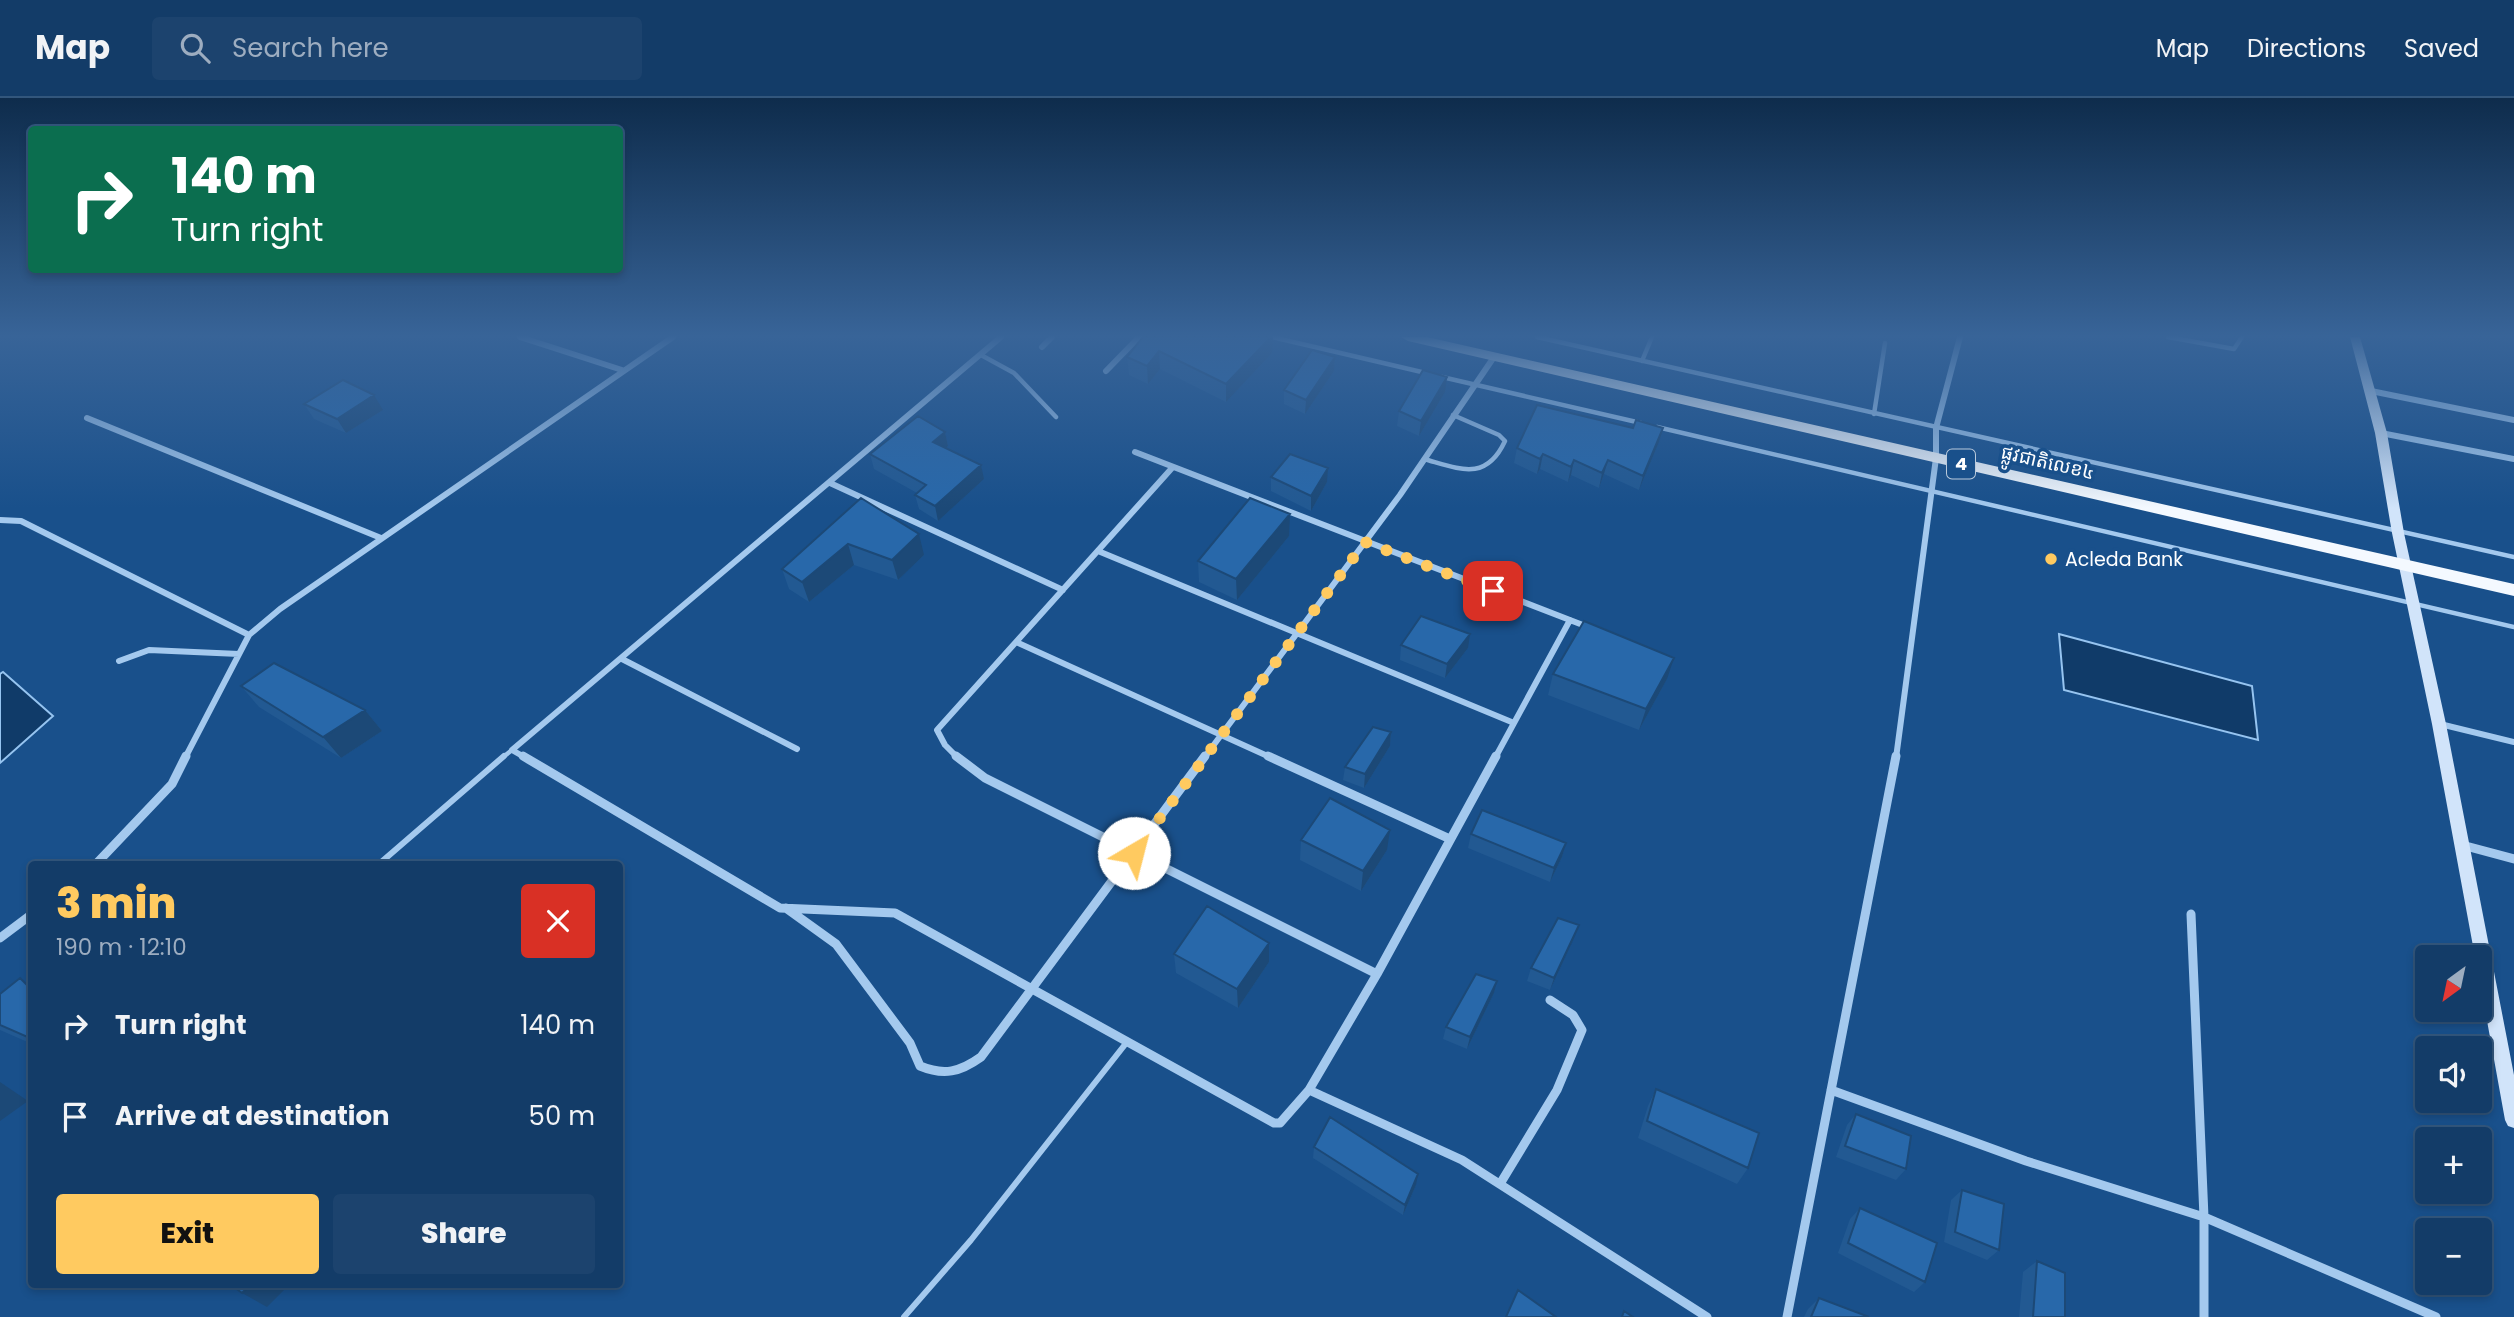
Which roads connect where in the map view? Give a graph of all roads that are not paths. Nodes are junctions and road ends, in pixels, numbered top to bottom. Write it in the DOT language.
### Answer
graph roads {
  1 [pos="588,394"];
  2 [pos="935,394"];
  3 [pos="1034,394"];
  4 [pos="1467,394"];
  5 [pos="1516,394"];
  6 [pos="1655,394"];
  7 [pos="1786,394"];
  8 [pos="1877,394"];
  9 [pos="1945,394"];
  10 [pos="2372,394"];
  11 [pos="2385,394"];
  12 [pos="1874,414"];
  13 [pos="1453,415"];
  14 [pos="1056,417"];
  15 [pos="87,418"];
  16 [pos="2514,420"];
  17 [pos="1643,424"];
  18 [pos="1656,427"];
  19 [pos="1936,428"];
  20 [pos="2381,432"];
  21 [pos="1135,452"];
  22 [pos="1936,458"];
  23 [pos="1424,459"];
  24 [pos="2514,459"];
  25 [pos="1172,468"];
  26 [pos="830,483"];
  27 [pos="1931,492"];
  28 [pos="0,520"];
  29 [pos="2398,533"];
  30 [pos="381,538"];
  31 [pos="1365,542"];
  32 [pos="1098,551"];
  33 [pos="2514,557"];
  34 [pos="2406,566"];
  35 [pos="1063,590"];
  36 [pos="2514,590"];
  37 [pos="2414,605"];
  38 [pos="1570,620"];
  39 [pos="2514,627"];
  40 [pos="1595,630"];
  41 [pos="1297,634"];
  42 [pos="249,635"];
  43 [pos="1016,642"];
  44 [pos="240,654"];
  45 [pos="622,659"];
  46 [pos="119,661"];
  47 [pos="1514,723"];
  48 [pos="2439,724"];
  49 [pos="1222,735"];
  50 [pos="2514,742"];
  51 [pos="797,749"];
  52 [pos="512,750"];
  53 [pos="1450,839"];
  54 [pos="2462,845"];
  55 [pos="1134,853"];
  56 [pos="2514,859"];
  57 [pos="99,861"];
  58 [pos="382,861"];
  59 [pos="786,908"];
  60 [pos="2191,914"];
  61 [pos="28,917"];
  62 [pos="0,938"];
  63 [pos="1377,974"];
  64 [pos="1032,989"];
  65 [pos="1550,1000"];
  66 [pos="1127,1042"];
  67 [pos="1308,1090"];
  68 [pos="1831,1090"];
  69 [pos="2514,1121"];
  70 [pos="1500,1184"];
  71 [pos="2204,1217"];
  72 [pos="904,1317"];
  73 [pos="1707,1317"];
  74 [pos="1787,1317"];
  75 [pos="2204,1317"];
  76 [pos="2436,1317"];
  1 -- 30 [label="street"];
  2 -- 26 [label="street"];
  3 -- 14 [label="lane"];
  4 -- 13 [label="street"];
  5 -- 17 [label="lane"];
  6 -- 22 [label="highway, ផ្លូវជាតិលេខ៤ / 4"];
  7 -- 12 [label="lane"];
  8 -- 12 [label="lane"];
  9 -- 19 [label="street"];
  10 -- 20 [label="main road"];
  11 -- 16 [label="street"];
  12 -- 19 [label="lane"];
  13 -- 23 [label="street"];
  13 -- 23 [label="lane"];
  15 -- 30 [label="street"];
  18 -- 27 [label="lane"];
  19 -- 22 [label="street"];
  19 -- 29 [label="lane"];
  20 -- 24 [label="street"];
  20 -- 29 [label="main road"];
  21 -- 25 [label="street"];
  22 -- 27 [label="street"];
  22 -- 34 [label="highway, ផ្លូវជាតិលេខ៤ / 4"];
  23 -- 31 [label="street"];
  25 -- 31 [label="street"];
  25 -- 32 [label="street"];
  26 -- 35 [label="street"];
  26 -- 45 [label="street"];
  27 -- 37 [label="lane"];
  27 -- 68 [label="street"];
  28 -- 42 [label="street"];
  29 -- 33 [label="lane"];
  29 -- 34 [label="main road"];
  30 -- 42 [label="street"];
  31 -- 38 [label="street"];
  31 -- 41 [label="street"];
  32 -- 35 [label="street"];
  32 -- 41 [label="street"];
  34 -- 36 [label="highway, ផ្លូវជាតិលេខ៤ / 4"];
  34 -- 37 [label="main road"];
  35 -- 43 [label="street"];
  37 -- 39 [label="lane"];
  37 -- 48 [label="main road"];
  38 -- 40 [label="street"];
  38 -- 47 [label="street"];
  41 -- 47 [label="street"];
  41 -- 49 [label="street"];
  42 -- 44 [label="street"];
  43 -- 49 [label="street"];
  43 -- 55 [label="street"];
  44 -- 46 [label="street"];
  44 -- 57 [label="street"];
  45 -- 51 [label="street"];
  45 -- 52 [label="street"];
  47 -- 53 [label="street"];
  48 -- 50 [label="street"];
  48 -- 54 [label="main road"];
  49 -- 53 [label="street"];
  49 -- 55 [label="street"];
  52 -- 58 [label="lane"];
  52 -- 59 [label="street"];
  53 -- 63 [label="street"];
  54 -- 56 [label="street"];
  54 -- 69 [label="main road"];
  55 -- 63 [label="street"];
  55 -- 64 [label="street"];
  59 -- 64 [label="street"];
  59 -- 64 [label="street"];
  60 -- 71 [label="street"];
  61 -- 62 [label="street"];
  63 -- 67 [label="street"];
  64 -- 66 [label="street"];
  65 -- 70 [label="street"];
  66 -- 67 [label="street"];
  66 -- 72 [label="lane"];
  67 -- 70 [label="street"];
  68 -- 71 [label="street"];
  68 -- 74 [label="street"];
  70 -- 73 [label="street"];
  71 -- 75 [label="street"];
  71 -- 76 [label="street"];
}
